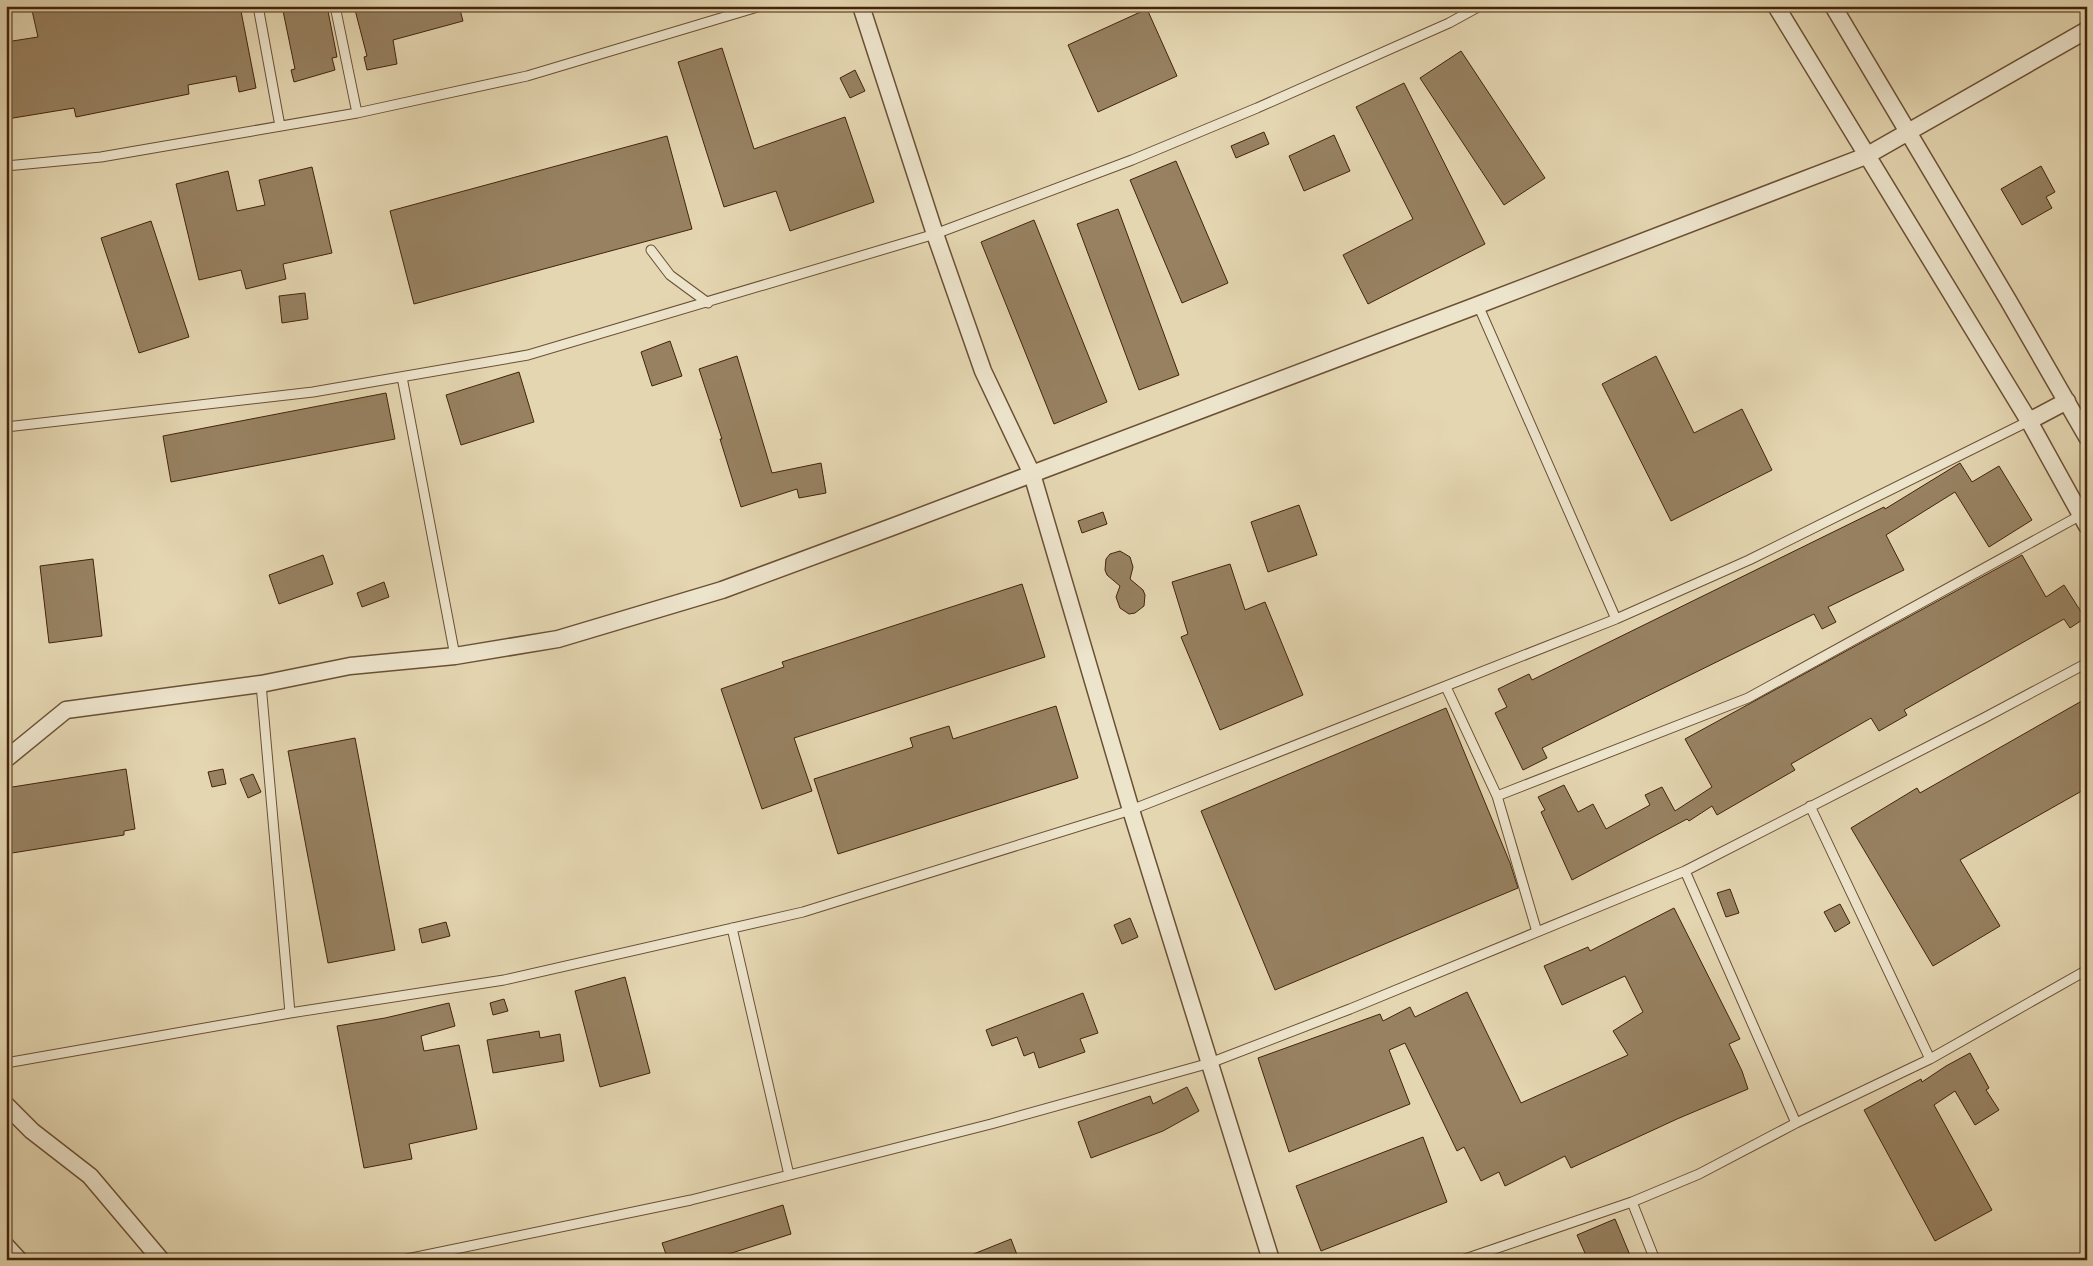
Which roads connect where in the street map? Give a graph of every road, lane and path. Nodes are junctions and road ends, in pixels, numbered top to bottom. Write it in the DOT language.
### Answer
graph roads {
  1 [pos="258,6"];
  2 [pos="335,6"];
  3 [pos="761,6"];
  4 [pos="1480,6"];
  5 [pos="1776,6"];
  6 [pos="1833,6"];
  7 [pos="862,7"];
  8 [pos="2087,30"];
  9 [pos="356,113"];
  10 [pos="280,126"];
  11 [pos="1907,134"];
  12 [pos="1866,156"];
  13 [pos="6,166"];
  14 [pos="935,234"];
  15 [pos="651,250"];
  16 [pos="708,303"];
  17 [pos="1478,305"];
  18 [pos="402,377"];
  19 [pos="2067,402"];
  20 [pos="2029,421"];
  21 [pos="6,427"];
  22 [pos="2087,437"];
  23 [pos="1032,474"];
  24 [pos="2085,518"];
  25 [pos="1616,618"];
  26 [pos="454,656"];
  27 [pos="2087,663"];
  28 [pos="261,684"];
  29 [pos="1446,687"];
  30 [pos="6,759"];
  31 [pos="1497,796"];
  32 [pos="1810,806"];
  33 [pos="1131,810"];
  34 [pos="1685,871"];
  35 [pos="732,928"];
  36 [pos="1537,932"];
  37 [pos="2087,970"];
  38 [pos="290,1013"];
  39 [pos="1930,1059"];
  40 [pos="6,1063"];
  41 [pos="1210,1063"];
  42 [pos="6,1104"];
  43 [pos="1796,1123"];
  44 [pos="789,1175"];
  45 [pos="1632,1202"];
  46 [pos="6,1246"];
  47 [pos="19,1260"];
  48 [pos="161,1260"];
  49 [pos="402,1260"];
  50 [pos="1271,1260"];
  51 [pos="1462,1260"];
  52 [pos="1655,1260"];
  1 -- 10 [label="lane"];
  2 -- 9 [label="lane"];
  3 -- 9 [label="lane"];
  4 -- 14 [label="lane"];
  5 -- 12 [label="street"];
  6 -- 11 [label="street"];
  7 -- 14 [label="street"];
  8 -- 11 [label="street"];
  9 -- 10 [label="lane"];
  10 -- 13 [label="lane"];
  11 -- 12 [label="street"];
  11 -- 19 [label="street"];
  12 -- 17 [label="street"];
  12 -- 20 [label="street"];
  14 -- 16 [label="lane"];
  14 -- 23 [label="street"];
  15 -- 16 [label="lane"];
  16 -- 18 [label="lane"];
  17 -- 23 [label="street"];
  17 -- 25 [label="lane"];
  18 -- 21 [label="lane"];
  18 -- 26 [label="lane"];
  19 -- 20 [label="street"];
  19 -- 22 [label="street"];
  20 -- 24 [label="street"];
  20 -- 25 [label="lane"];
  23 -- 26 [label="street"];
  23 -- 33 [label="street"];
  24 -- 31 [label="lane"];
  25 -- 29 [label="lane"];
  26 -- 28 [label="street"];
  27 -- 32 [label="lane"];
  28 -- 30 [label="street"];
  28 -- 38 [label="lane"];
  29 -- 31 [label="lane"];
  29 -- 33 [label="lane"];
  31 -- 36 [label="lane"];
  32 -- 34 [label="lane"];
  32 -- 39 [label="lane"];
  33 -- 35 [label="lane"];
  33 -- 41 [label="street"];
  34 -- 36 [label="lane"];
  34 -- 43 [label="lane"];
  35 -- 38 [label="lane"];
  35 -- 44 [label="lane"];
  36 -- 41 [label="lane"];
  37 -- 39 [label="lane"];
  38 -- 40 [label="lane"];
  39 -- 43 [label="lane"];
  41 -- 44 [label="lane"];
  41 -- 50 [label="street"];
  42 -- 48 [label="street"];
  43 -- 45 [label="lane"];
  44 -- 49 [label="lane"];
  45 -- 51 [label="lane"];
  45 -- 52 [label="lane"];
  46 -- 47 [label="street"];
}
